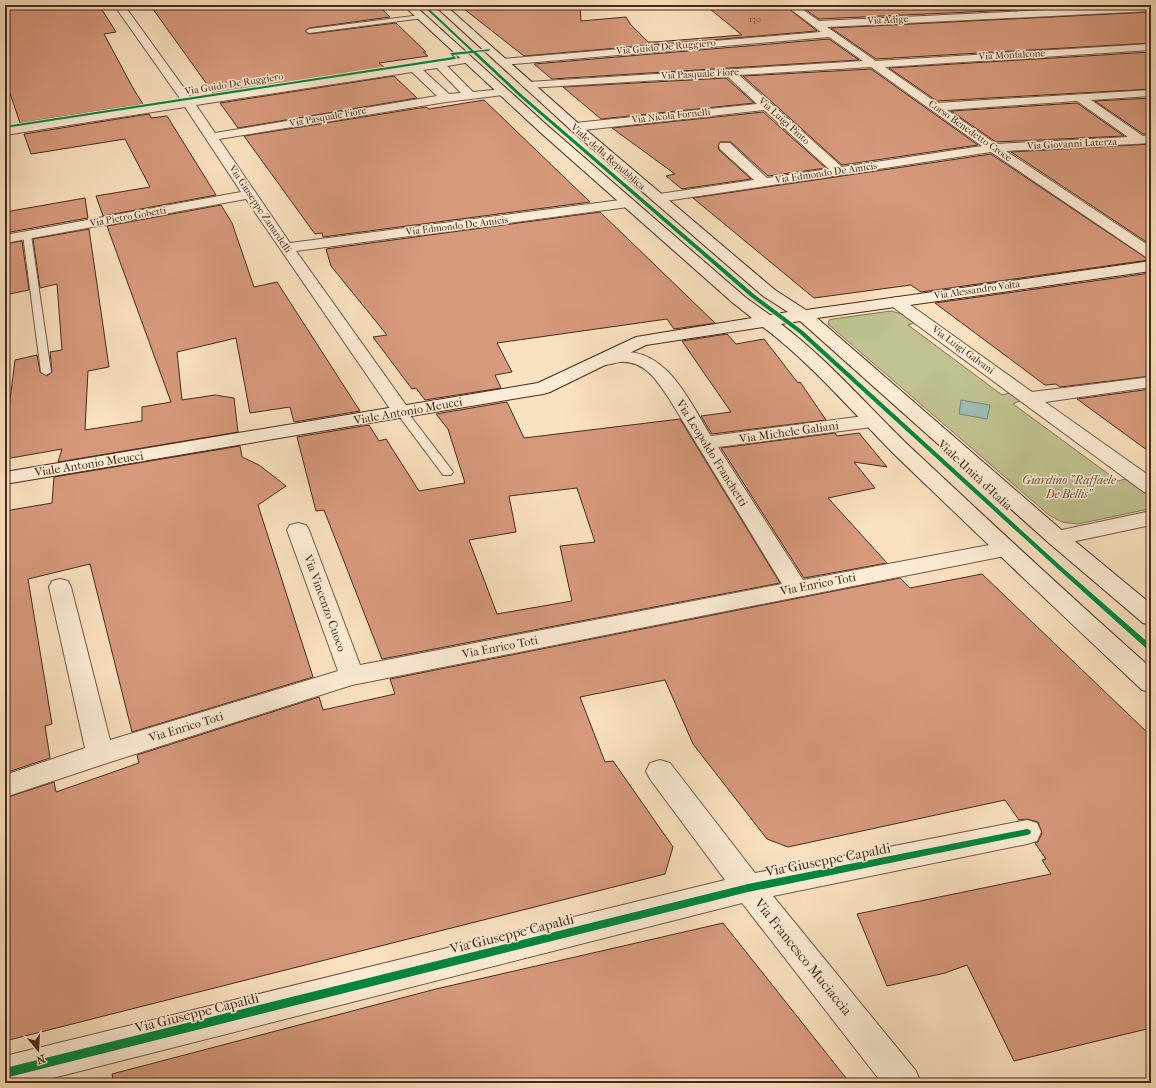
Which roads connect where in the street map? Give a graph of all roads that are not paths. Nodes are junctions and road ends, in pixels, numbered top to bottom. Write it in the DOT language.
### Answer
graph roads {
  1 [pos="119,5"];
  2 [pos="408,5"];
  3 [pos="439,5"];
  4 [pos="790,5"];
  5 [pos="1151,8"];
  6 [pos="421,17"];
  7 [pos="817,24"];
  8 [pos="309,31"];
  9 [pos="832,34"];
  10 [pos="1151,47"];
  11 [pos="624,51"];
  12 [pos="587,54"];
  13 [pos="467,60"];
  14 [pos="501,62"];
  15 [pos="438,63"];
  16 [pos="873,63"];
  17 [pos="413,67"];
  18 [pos="729,72"];
  19 [pos="648,77"];
  20 [pos="613,79"];
  21 [pos="528,85"];
  22 [pos="503,92"];
  23 [pos="1151,93"];
  24 [pos="470,95"];
  25 [pos="446,98"];
  26 [pos="1080,98"];
  27 [pos="188,102"];
  28 [pos="767,106"];
  29 [pos="936,107"];
  30 [pos="575,127"];
  31 [pos="5,131"];
  32 [pos="211,137"];
  33 [pos="1146,139"];
  34 [pos="725,146"];
  35 [pos="993,148"];
  36 [pos="839,171"];
  37 [pos="764,182"];
  38 [pos="250,194"];
  39 [pos="659,198"];
  40 [pos="628,203"];
  41 [pos="27,235"];
  42 [pos="5,239"];
  43 [pos="286,248"];
  44 [pos="1151,254"];
  45 [pos="1151,266"];
  46 [pos="896,302"];
  47 [pos="803,315"];
  48 [pos="766,322"];
  49 [pos="602,361"];
  50 [pos="46,372"];
  51 [pos="1151,382"];
  52 [pos="1030,398"];
  53 [pos="402,412"];
  54 [pos="872,421"];
  55 [pos="705,443"];
  56 [pos="447,472"];
  57 [pos="5,478"];
  58 [pos="1151,487"];
  59 [pos="1151,518"];
  60 [pos="298,530"];
  61 [pos="1057,538"];
  62 [pos="1005,549"];
  63 [pos="60,587"];
  64 [pos="796,588"];
  65 [pos="1151,617"];
  66 [pos="352,676"];
  67 [pos="1151,683"];
  68 [pos="100,754"];
  69 [pos="660,771"];
  70 [pos="5,786"];
  71 [pos="1027,832"];
  72 [pos="748,888"];
  73 [pos="5,1073"];
  74 [pos="904,1083"];
  1 -- 27 [label="street, Via Giuseppe Zanardelli"];
  2 -- 6 [label="street, Viale della Repubblica"];
  3 -- 14 [label="street, Viale della Repubblica"];
  4 -- 7 [label="street, Corso Benedetto Croce"];
  5 -- 7 [label="street, Via Adige"];
  6 -- 8 [label="lane"];
  6 -- 13 [label="street, Viale della Repubblica"];
  7 -- 9 [label="street, Corso Benedetto Croce"];
  9 -- 11 [label="street, Via Guido De Ruggiero"];
  9 -- 16 [label="street, Corso Benedetto Croce"];
  10 -- 16 [label="street, Via Monfalcone"];
  11 -- 12 [label="street, Via Guido De Ruggiero"];
  11 -- 19 [label="street"];
  12 -- 14 [label="street, Via Guido De Ruggiero"];
  12 -- 20 [label="street"];
  13 -- 15 [label="street, Via Guido De Ruggiero"];
  13 -- 22 [label="street, Viale della Repubblica"];
  14 -- 21 [label="street, Viale della Repubblica"];
  15 -- 17 [label="street, Via Guido De Ruggiero"];
  15 -- 24 [label="street"];
  16 -- 18 [label="street, Via Pasquale Fiore"];
  16 -- 29 [label="street, Corso Benedetto Croce"];
  17 -- 25 [label="street"];
  17 -- 27 [label="street, Via Guido De Ruggiero"];
  18 -- 19 [label="street, Via Pasquale Fiore"];
  18 -- 28 [label="street, Via Luigi Pinto"];
  19 -- 20 [label="street, Via Pasquale Fiore"];
  20 -- 21 [label="street, Via Pasquale Fiore"];
  21 -- 30 [label="street, Viale della Repubblica"];
  22 -- 24 [label="street, Via Pasquale Fiore"];
  22 -- 40 [label="street, Viale della Repubblica"];
  23 -- 26 [label="street"];
  24 -- 25 [label="street, Via Pasquale Fiore"];
  25 -- 32 [label="street, Via Pasquale Fiore"];
  26 -- 29 [label="street"];
  26 -- 33 [label="street"];
  27 -- 31 [label="street, Via Guido De Ruggiero"];
  27 -- 32 [label="street, Via Giuseppe Zanardelli"];
  28 -- 30 [label="street, Via Nicola Fornelli"];
  28 -- 36 [label="street, Via Luigi Pinto"];
  29 -- 35 [label="street, Corso Benedetto Croce"];
  30 -- 39 [label="street, Viale della Repubblica"];
  32 -- 38 [label="street, Via Giuseppe Zanardelli"];
  33 -- 35 [label="street, Via Giovanni Laterza"];
  34 -- 37 [label="street"];
  35 -- 36 [label="street, Via Edmondo De Amicis"];
  35 -- 44 [label="street, Corso Benedetto Croce"];
  36 -- 37 [label="street, Via Edmondo De Amicis"];
  37 -- 39 [label="street, Via Edmondo De Amicis"];
  38 -- 41 [label="street, Via Pietro Gobetti"];
  38 -- 43 [label="street, Via Giuseppe Zanardelli"];
  39 -- 47 [label="street, Viale della Repubblica"];
  40 -- 43 [label="street, Via Edmondo De Amicis"];
  40 -- 48 [label="street, Viale della Repubblica"];
  41 -- 42 [label="street, Via Pietro Gobetti"];
  41 -- 50 [label="lane"];
  43 -- 53 [label="street, Via Giuseppe Zanardelli"];
  45 -- 46 [label="street, Via Alessandro Volta"];
  46 -- 47 [label="street, Via Alessandro Volta"];
  46 -- 52 [label="street, Via Luigi Galvani"];
  47 -- 48 [label="street, Viale Antonio Meucci"];
  47 -- 61 [label="street, Viale Unità d'Italia"];
  48 -- 49 [label="street, Viale Antonio Meucci"];
  48 -- 54 [label="street"];
  49 -- 53 [label="street, Viale Antonio Meucci"];
  49 -- 55 [label="street, Via Leopoldo Franchetti"];
  51 -- 52 [label="street"];
  52 -- 58 [label="street"];
  53 -- 56 [label="lane"];
  53 -- 57 [label="street, Viale Antonio Meucci"];
  54 -- 55 [label="street, Via Michele Galiani"];
  54 -- 62 [label="street"];
  55 -- 64 [label="street, Via Leopoldo Franchetti"];
  59 -- 61 [label="street"];
  60 -- 66 [label="street, Via Vincenzo Cuoco"];
  61 -- 65 [label="street, Viale Unità d'Italia"];
  62 -- 64 [label="street, Via Enrico Toti"];
  62 -- 67 [label="street"];
  63 -- 68 [label="street"];
  64 -- 66 [label="street, Via Enrico Toti"];
  66 -- 68 [label="street, Via Enrico Toti"];
  68 -- 70 [label="street, Via Enrico Toti"];
  69 -- 72 [label="street, Via Francesco Muciaccia"];
  71 -- 72 [label="street, Via Giuseppe Capaldi"];
  72 -- 73 [label="street, Via Giuseppe Capaldi"];
  72 -- 74 [label="street, Via Francesco Muciaccia"];
}
